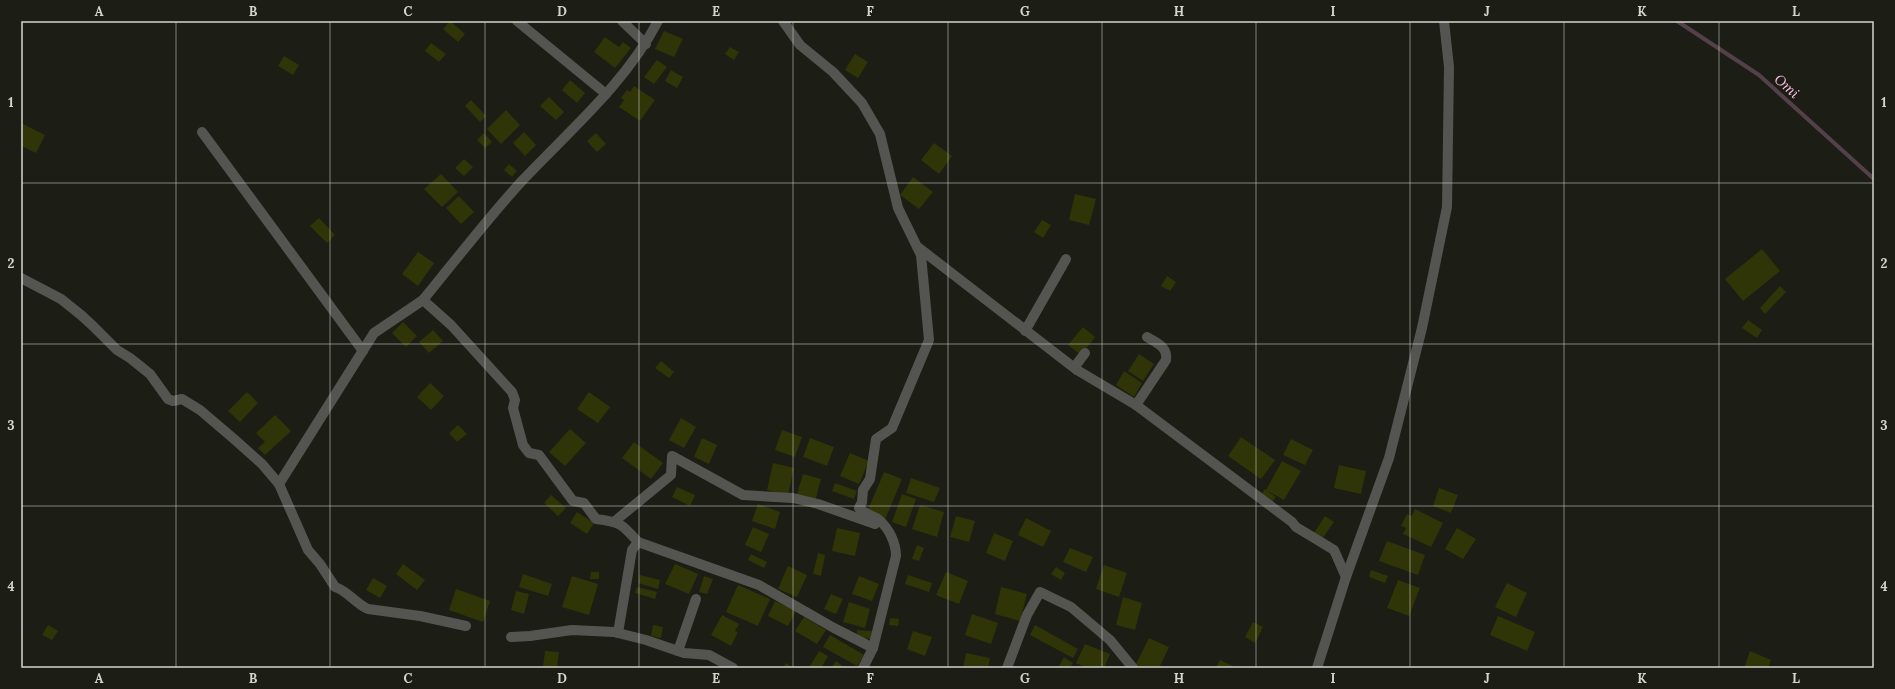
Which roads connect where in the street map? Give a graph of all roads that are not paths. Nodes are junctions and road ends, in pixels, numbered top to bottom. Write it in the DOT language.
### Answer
graph roads {
  1 [pos="517,21"];
  2 [pos="622,21"];
  3 [pos="658,21"];
  4 [pos="783,21"];
  5 [pos="1444,21"];
  6 [pos="646,44"];
  7 [pos="606,94"];
  8 [pos="202,132"];
  9 [pos="919,248"];
  10 [pos="1066,259"];
  11 [pos="21,278"];
  12 [pos="423,300"];
  13 [pos="1025,330"];
  14 [pos="1147,337"];
  15 [pos="363,351"];
  16 [pos="1085,353"];
  17 [pos="1077,370"];
  18 [pos="1136,405"];
  19 [pos="280,484"];
  20 [pos="615,521"];
  21 [pos="885,528"];
  22 [pos="638,542"];
  23 [pos="1346,577"];
  24 [pos="696,600"];
  25 [pos="466,626"];
  26 [pos="618,633"];
  27 [pos="511,637"];
  28 [pos="873,648"];
  29 [pos="678,651"];
  30 [pos="733,668"];
  31 [pos="863,668"];
  32 [pos="1007,668"];
  33 [pos="1132,668"];
  34 [pos="1317,668"];
  1 -- 7 [label="street"];
  2 -- 6 [label="street"];
  3 -- 6 [label="street"];
  4 -- 9 [label="street"];
  5 -- 23 [label="street"];
  6 -- 7 [label="street"];
  7 -- 12 [label="street"];
  8 -- 15 [label="street"];
  9 -- 13 [label="street"];
  9 -- 21 [label="street"];
  10 -- 13 [label="street"];
  11 -- 19 [label="street"];
  12 -- 15 [label="street"];
  12 -- 20 [label="street"];
  13 -- 17 [label="street"];
  14 -- 18 [label="street"];
  15 -- 19 [label="street"];
  16 -- 17 [label="street"];
  17 -- 18 [label="street"];
  18 -- 23 [label="street"];
  19 -- 25 [label="street"];
  20 -- 21 [label="street"];
  20 -- 22 [label="street"];
  21 -- 28 [label="street"];
  22 -- 26 [label="street"];
  22 -- 28 [label="street"];
  23 -- 34 [label="street"];
  24 -- 29 [label="street"];
  26 -- 27 [label="street"];
  26 -- 29 [label="street"];
  28 -- 31 [label="street"];
  29 -- 30 [label="street"];
  32 -- 33 [label="street"];
}
